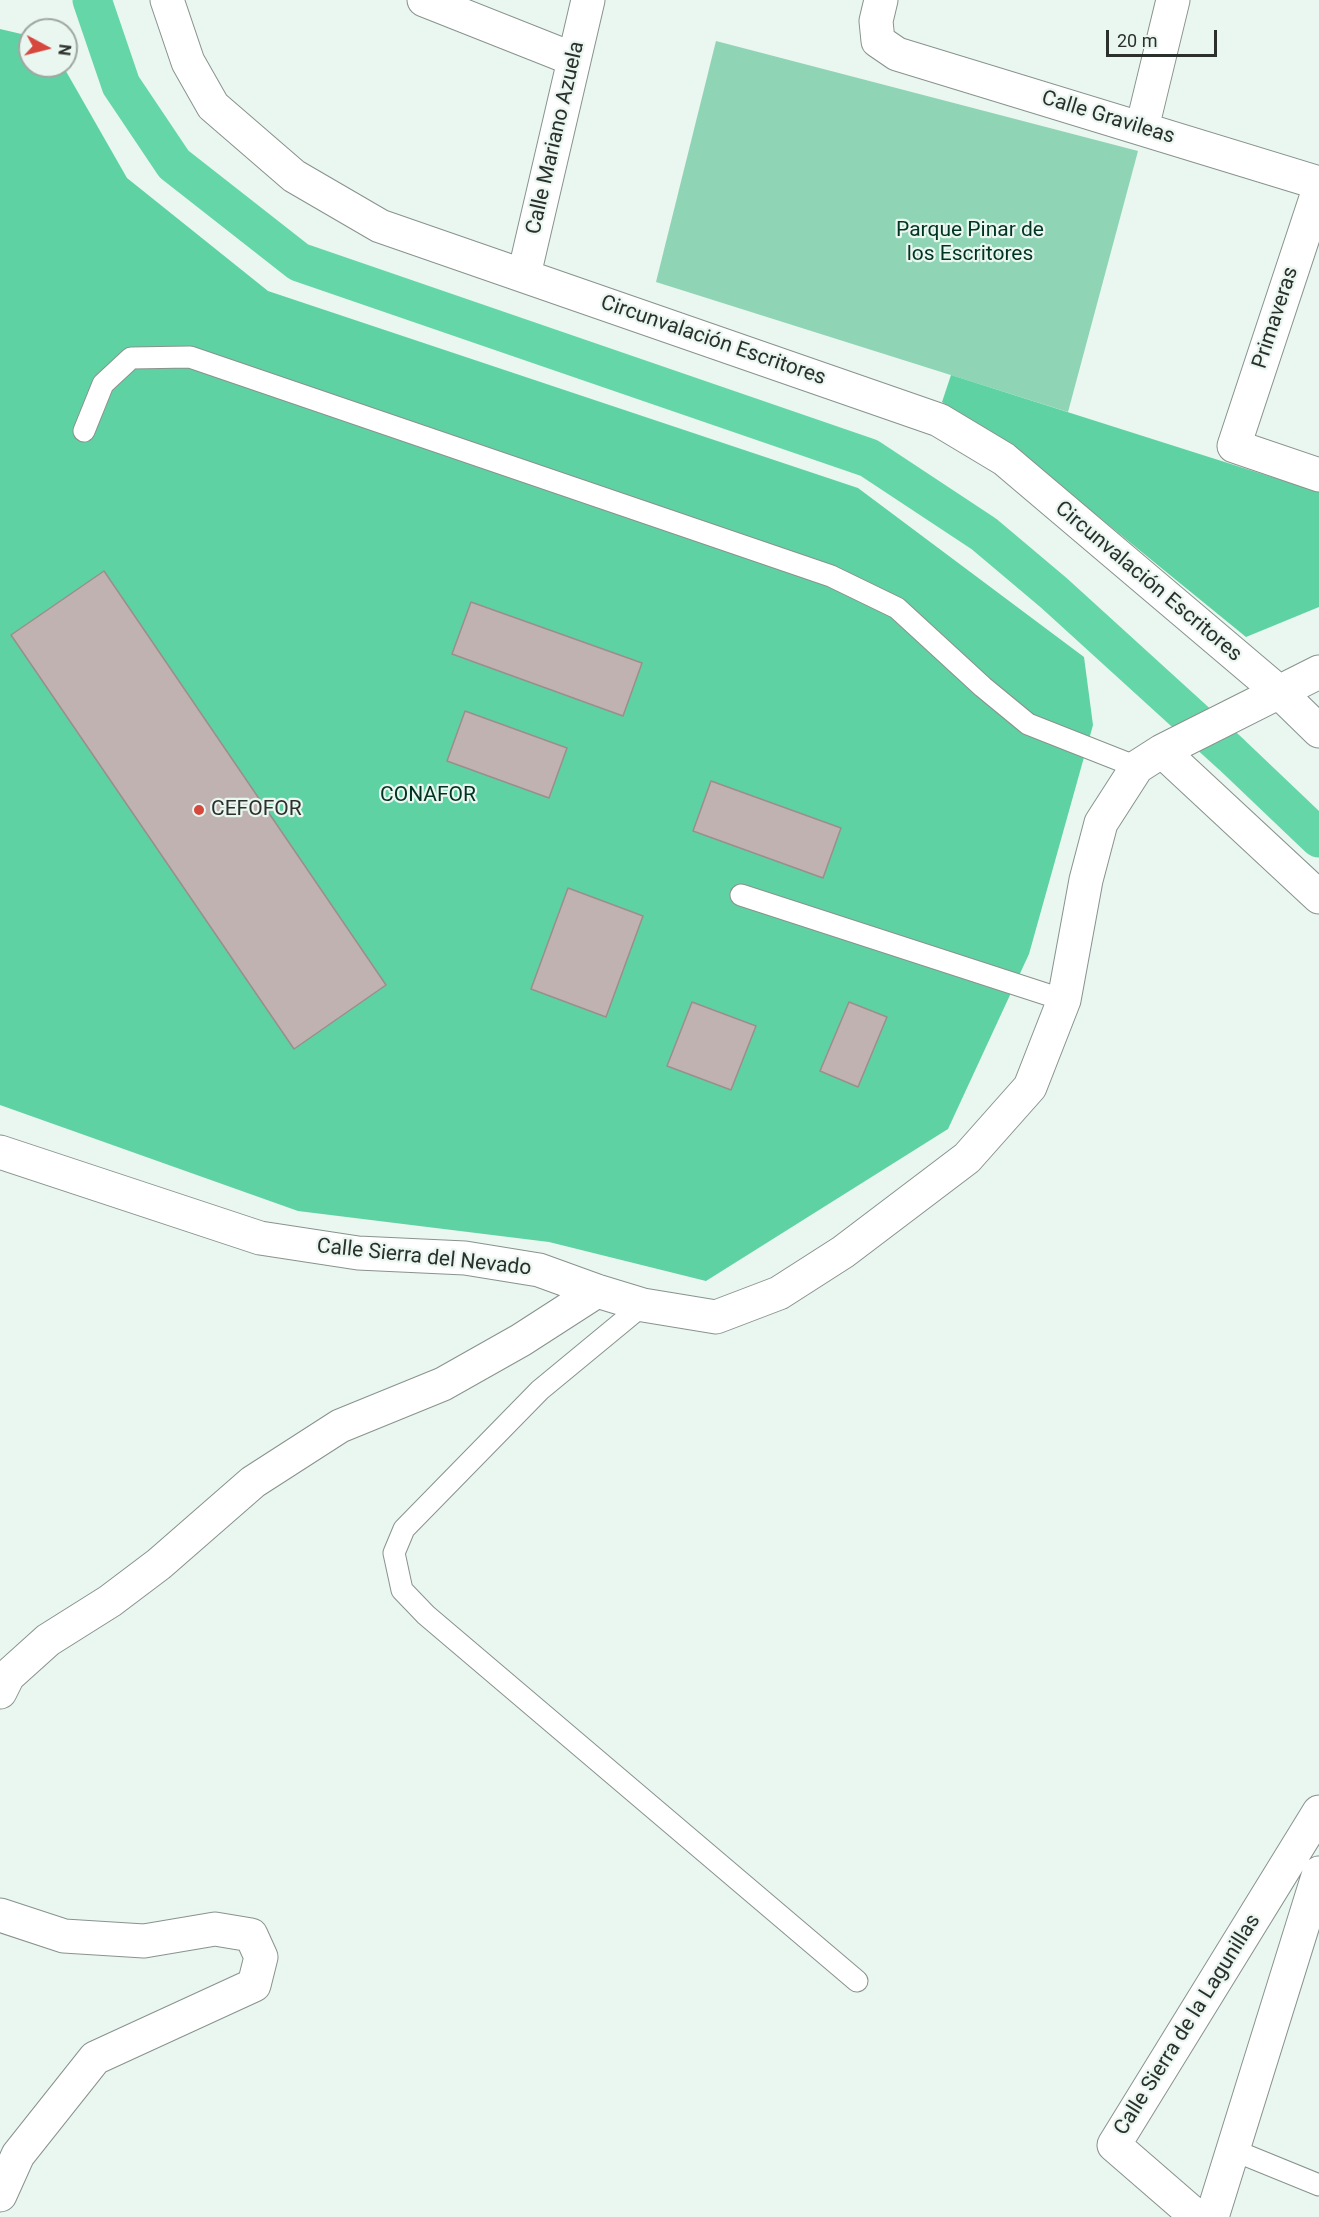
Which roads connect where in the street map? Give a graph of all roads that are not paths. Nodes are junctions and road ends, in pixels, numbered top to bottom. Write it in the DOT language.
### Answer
graph roads {
  1 [pos="167,0"];
  2 [pos="424,0"];
  3 [pos="588,0"];
  4 [pos="881,0"];
  5 [pos="1173,0"];
  6 [pos="573,59"];
  7 [pos="1142,128"];
  8 [pos="1319,183"];
  9 [pos="1319,189"];
  10 [pos="524,275"];
  11 [pos="84,431"];
  12 [pos="1319,475"];
  13 [pos="1319,672"];
  14 [pos="1279,692"];
  15 [pos="1319,731"];
  16 [pos="1161,753"];
  17 [pos="741,895"];
  18 [pos="1319,897"];
  19 [pos="1064,1000"];
  20 [pos="0,1152"];
  21 [pos="597,1292"];
  22 [pos="643,1305"];
  23 [pos="0,1692"];
  24 [pos="1319,1812"];
  25 [pos="1319,1873"];
  26 [pos="0,1915"];
  27 [pos="857,1980"];
  28 [pos="1233,2150"];
  29 [pos="1319,2185"];
  30 [pos="0,2195"];
  31 [pos="1197,2217"];
  32 [pos="1212,2217"];
  1 -- 10 [label="street, Circunvalación Escritores"];
  2 -- 6 [label="street"];
  3 -- 6 [label="street, Calle Mariano Azuela"];
  4 -- 7 [label="street, Calle Gravileas"];
  5 -- 7 [label="street"];
  6 -- 10 [label="street, Calle Mariano Azuela"];
  7 -- 8 [label="street, Calle Gravileas"];
  9 -- 12 [label="street, Primaveras"];
  10 -- 14 [label="street, Circunvalación Escritores"];
  11 -- 16 [label="lane"];
  13 -- 14 [label="street"];
  14 -- 15 [label="street, Circunvalación Escritores"];
  14 -- 16 [label="street"];
  16 -- 18 [label="street"];
  16 -- 19 [label="street, Calle Sierra del Nevado"];
  17 -- 19 [label="lane"];
  19 -- 22 [label="street, Calle Sierra del Nevado"];
  20 -- 21 [label="street, Calle Sierra del Nevado"];
  21 -- 22 [label="street, Calle Sierra del Nevado"];
  21 -- 23 [label="street"];
  22 -- 27 [label="lane"];
  24 -- 31 [label="street, Calle Sierra de la Lagunillas"];
  25 -- 28 [label="street"];
  26 -- 30 [label="street"];
  28 -- 29 [label="lane"];
  28 -- 32 [label="street"];
}
